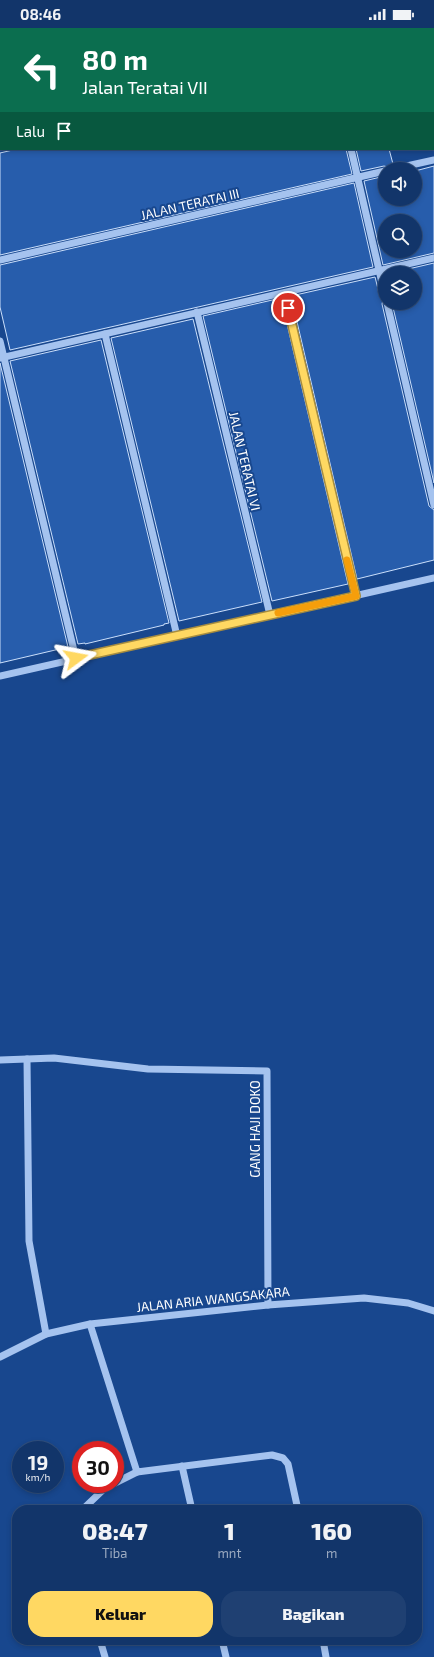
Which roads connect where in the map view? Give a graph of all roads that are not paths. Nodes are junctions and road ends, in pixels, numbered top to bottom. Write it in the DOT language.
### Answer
graph roads {
  1 [pos="351,150"];
  2 [pos="434,160"];
  3 [pos="422,163"];
  4 [pos="378,172"];
  5 [pos="357,177"];
  6 [pos="434,258"];
  7 [pos="0,260"];
  8 [pos="400,266"];
  9 [pos="378,267"];
  10 [pos="378,271"];
  11 [pos="285,293"];
  12 [pos="389,310"];
  13 [pos="198,312"];
  14 [pos="105,334"];
  15 [pos="0,342"];
  16 [pos="2,358"];
  17 [pos="434,505"];
  18 [pos="434,578"];
  19 [pos="356,596"];
  20 [pos="270,615"];
  21 [pos="177,636"];
  22 [pos="76,658"];
  23 [pos="0,676"];
  24 [pos="27,1059"];
  25 [pos="0,1060"];
  26 [pos="268,1305"];
  27 [pos="434,1311"];
  28 [pos="90,1324"];
  29 [pos="46,1334"];
  30 [pos="0,1357"];
  31 [pos="182,1466"];
  32 [pos="137,1472"];
  33 [pos="124,1479"];
  34 [pos="99,1493"];
  35 [pos="87,1505"];
  36 [pos="191,1505"];
  37 [pos="297,1505"];
  38 [pos="101,1645"];
  39 [pos="223,1645"];
  40 [pos="324,1645"];
  41 [pos="104,1657"];
  42 [pos="226,1657"];
  43 [pos="326,1657"];
  1 -- 5 [label="street"];
  2 -- 3 [label="street"];
  4 -- 5 [label="street, JALAN TERATAI III"];
  5 -- 7 [label="street, JALAN TERATAI III"];
  5 -- 9 [label="street"];
  6 -- 8 [label="street"];
  10 -- 11 [label="street"];
  11 -- 13 [label="street"];
  11 -- 19 [label="street"];
  12 -- 17 [label="street"];
  13 -- 14 [label="street"];
  13 -- 20 [label="street, JALAN TERATAI VI"];
  14 -- 16 [label="street"];
  14 -- 21 [label="street"];
  15 -- 16 [label="street"];
  16 -- 22 [label="street"];
  18 -- 19 [label="street"];
  19 -- 20 [label="street"];
  20 -- 21 [label="street"];
  21 -- 22 [label="street"];
  22 -- 23 [label="street"];
  24 -- 25 [label="street"];
  24 -- 26 [label="street, GANG HAJI DOKO"];
  24 -- 29 [label="street"];
  26 -- 27 [label="street, JALAN ARIA WANGSAKARA"];
  26 -- 28 [label="street, JALAN ARIA WANGSAKARA"];
  28 -- 29 [label="street, JALAN ARIA WANGSAKARA"];
  28 -- 32 [label="street"];
  29 -- 30 [label="street, JALAN ARIA WANGSAKARA"];
  31 -- 32 [label="street"];
  31 -- 36 [label="street"];
  31 -- 37 [label="street"];
  32 -- 33 [label="street"];
  34 -- 35 [label="street"];
  38 -- 41 [label="street"];
  39 -- 42 [label="street"];
  40 -- 43 [label="street"];
}
